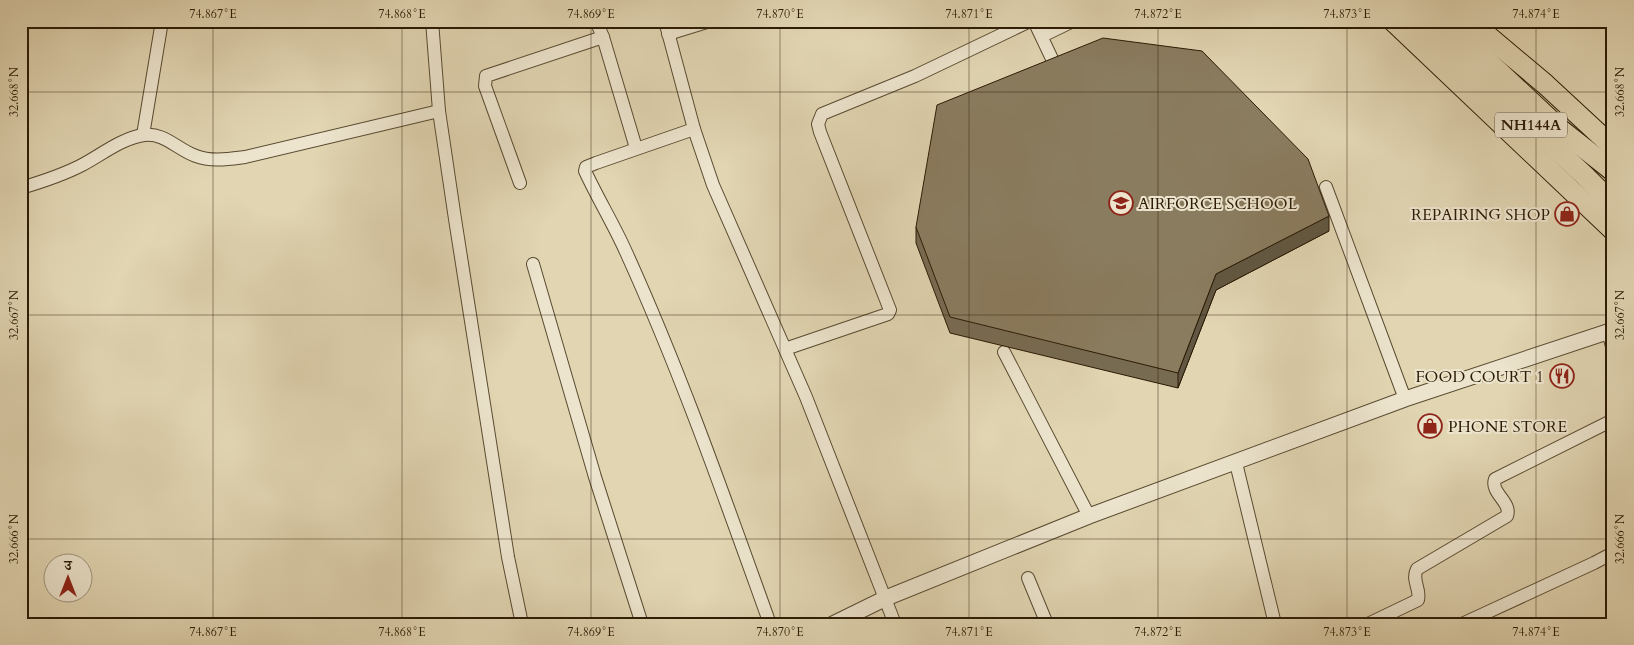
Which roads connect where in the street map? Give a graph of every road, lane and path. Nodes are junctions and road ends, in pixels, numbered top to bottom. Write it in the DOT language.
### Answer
graph roads {
  1 [pos="162,21"];
  2 [pos="432,21"];
  3 [pos="596,21"];
  4 [pos="710,21"];
  5 [pos="1030,21"];
  6 [pos="1034,21"];
  7 [pos="1073,21"];
  8 [pos="1393,21"];
  9 [pos="1418,21"];
  10 [pos="1445,21"];
  11 [pos="1466,21"];
  12 [pos="1470,21"];
  13 [pos="667,27"];
  14 [pos="1042,36"];
  15 [pos="603,37"];
  16 [pos="1465,52"];
  17 [pos="1053,61"];
  18 [pos="1465,88"];
  19 [pos="439,111"];
  20 [pos="694,129"];
  21 [pos="143,135"];
  22 [pos="1613,147"];
  23 [pos="636,148"];
  24 [pos="1613,171"];
  25 [pos="520,184"];
  26 [pos="1326,187"];
  27 [pos="21,188"];
  28 [pos="1613,204"];
  29 [pos="1613,230"];
  30 [pos="533,264"];
  31 [pos="1610,331"];
  32 [pos="785,348"];
  33 [pos="1613,350"];
  34 [pos="1004,352"];
  35 [pos="1405,399"];
  36 [pos="1613,420"];
  37 [pos="1236,463"];
  38 [pos="1089,516"];
  39 [pos="1613,553"];
  40 [pos="1028,578"];
  41 [pos="886,598"];
  42 [pos="522,624"];
  43 [pos="642,624"];
  44 [pos="770,624"];
  45 [pos="833,624"];
  46 [pos="895,624"];
  47 [pos="1047,624"];
  48 [pos="1275,624"];
  49 [pos="1368,624"];
  50 [pos="1462,624"];
  1 -- 21 [label="street"];
  2 -- 19 [label="street"];
  3 -- 15 [label="street"];
  4 -- 13 [label="street"];
  5 -- 32 [label="street"];
  6 -- 14 [label="street"];
  7 -- 14 [label="street"];
  8 -- 18 [label="highway"];
  9 -- 16 [label="highway, NH144A"];
  10 -- 16 [label="highway, NH144A"];
  11 -- 16 [label="highway"];
  12 -- 22 [label="highway"];
  13 -- 20 [label="street"];
  14 -- 17 [label="street"];
  15 -- 23 [label="street"];
  15 -- 25 [label="street"];
  16 -- 18 [label="highway"];
  16 -- 24 [label="highway, NH144A"];
  16 -- 28 [label="highway, NH144A"];
  18 -- 29 [label="highway"];
  19 -- 21 [label="street"];
  19 -- 42 [label="street"];
  20 -- 23 [label="street"];
  20 -- 32 [label="street"];
  21 -- 27 [label="street"];
  23 -- 44 [label="street"];
  26 -- 35 [label="street"];
  30 -- 43 [label="street"];
  31 -- 33 [label="street"];
  31 -- 35 [label="street"];
  32 -- 41 [label="street"];
  34 -- 38 [label="street"];
  35 -- 37 [label="street"];
  36 -- 49 [label="street"];
  37 -- 38 [label="street"];
  37 -- 48 [label="street"];
  38 -- 41 [label="street"];
  39 -- 50 [label="street"];
  40 -- 47 [label="street"];
  41 -- 45 [label="street"];
  41 -- 46 [label="street"];
}
